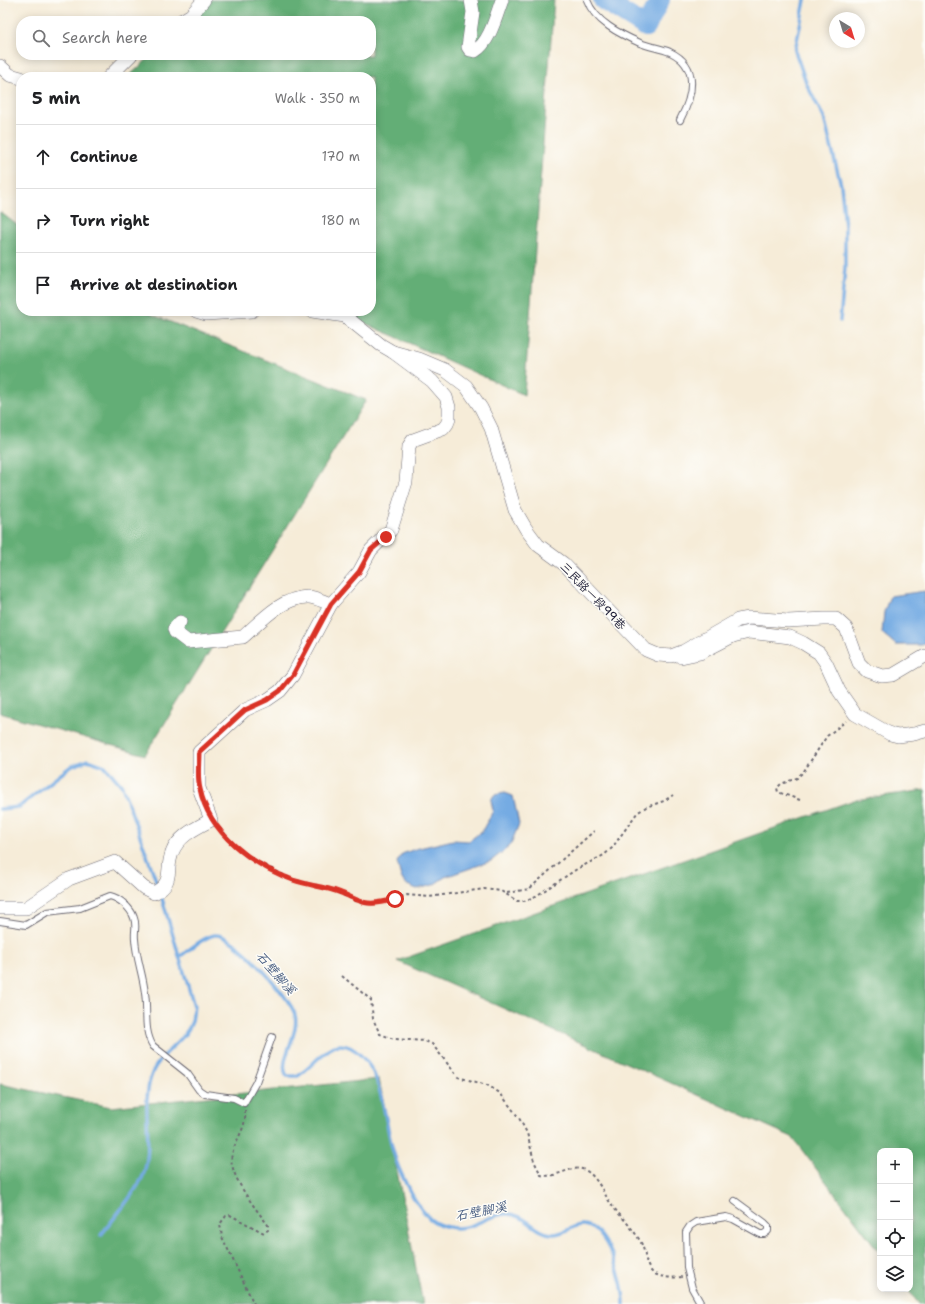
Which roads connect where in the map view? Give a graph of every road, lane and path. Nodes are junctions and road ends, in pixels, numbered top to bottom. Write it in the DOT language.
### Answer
graph roads {
  1 [pos="204,0"];
  2 [pos="471,0"];
  3 [pos="502,0"];
  4 [pos="586,0"];
  5 [pos="188,16"];
  6 [pos="126,60"];
  7 [pos="0,66"];
  8 [pos="114,72"];
  9 [pos="16,77"];
  10 [pos="680,120"];
  11 [pos="345,316"];
  12 [pos="393,352"];
  13 [pos="331,604"];
  14 [pos="180,622"];
  15 [pos="672,656"];
  16 [pos="925,656"];
  17 [pos="855,714"];
  18 [pos="925,730"];
  19 [pos="673,796"];
  20 [pos="800,800"];
  21 [pos="211,820"];
  22 [pos="594,831"];
  23 [pos="507,893"];
  24 [pos="0,908"];
  25 [pos="0,921"];
  26 [pos="342,976"];
  27 [pos="272,1038"];
  28 [pos="244,1103"];
  29 [pos="735,1201"];
  30 [pos="689,1276"];
  31 [pos="254,1304"];
  32 [pos="701,1304"];
  1 -- 5 [label="street"];
  2 -- 3 [label="street"];
  4 -- 10 [label="lane"];
  6 -- 8 [label="street"];
  7 -- 9 [label="street"];
  11 -- 12 [label="street, 三民路一段99巷"];
  12 -- 13 [label="street"];
  12 -- 15 [label="street, 三民路一段99巷"];
  13 -- 14 [label="street"];
  13 -- 21 [label="street"];
  15 -- 16 [label="street"];
  15 -- 17 [label="street, 三民路一段99巷"];
  17 -- 18 [label="street"];
  17 -- 20 [label="path"];
  19 -- 23 [label="path"];
  21 -- 23 [label="path"];
  21 -- 24 [label="street"];
  22 -- 23 [label="path"];
  25 -- 28 [label="lane"];
  26 -- 30 [label="path"];
  27 -- 28 [label="lane"];
  28 -- 31 [label="path"];
  29 -- 30 [label="lane"];
  30 -- 32 [label="lane"];
}
